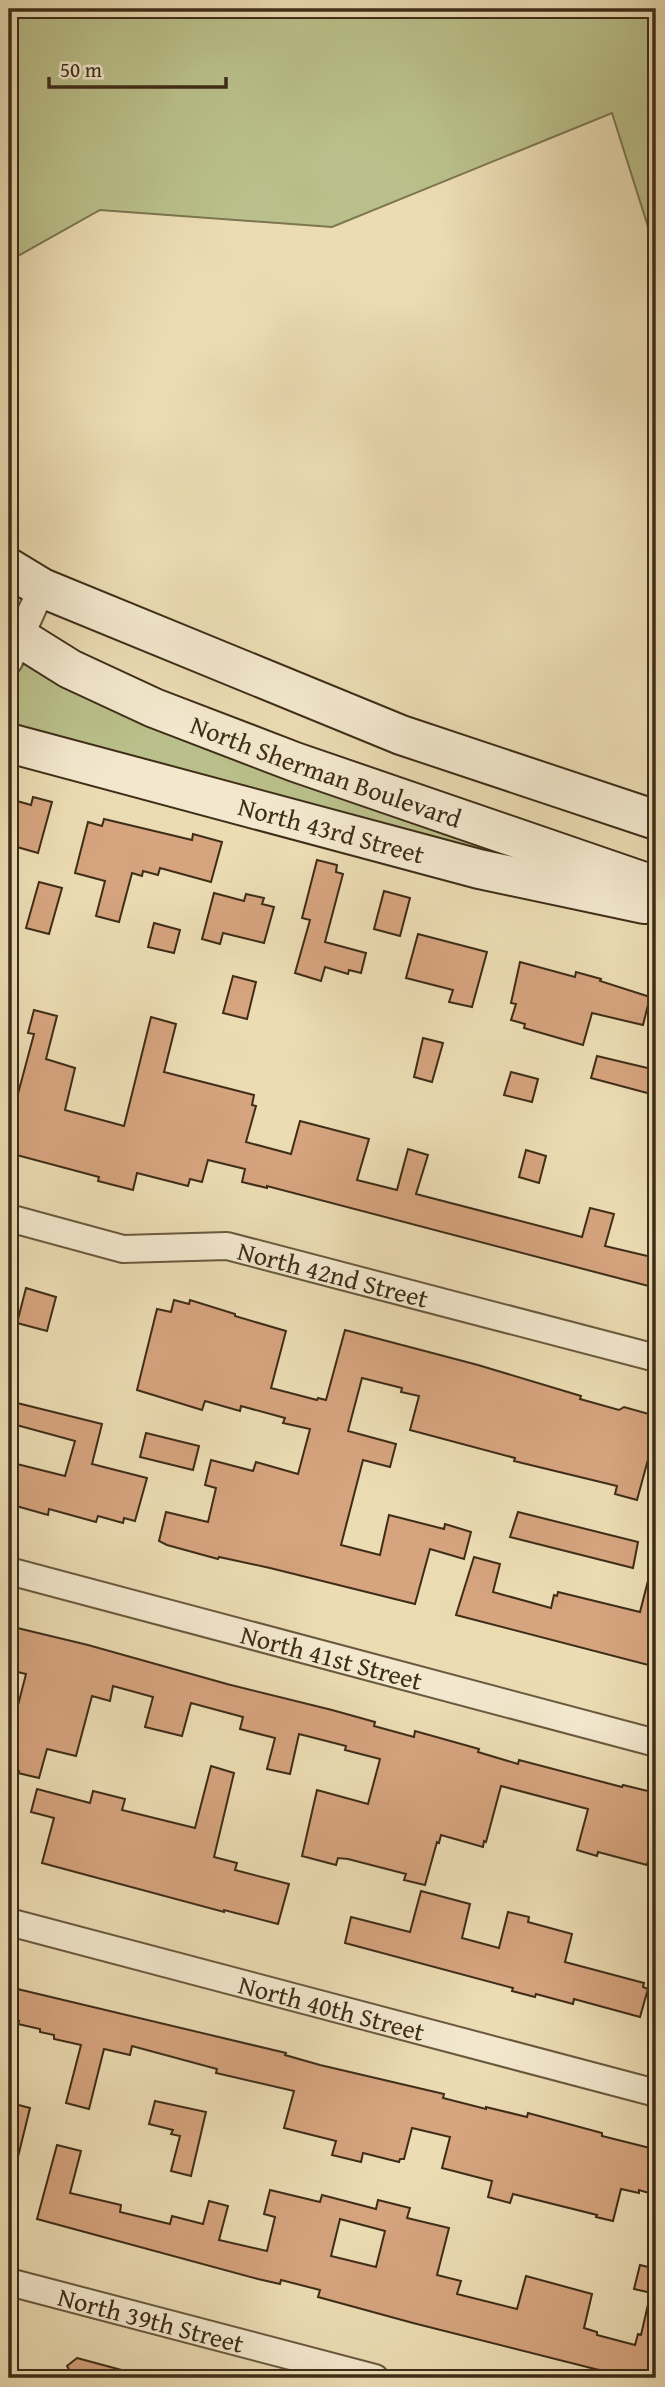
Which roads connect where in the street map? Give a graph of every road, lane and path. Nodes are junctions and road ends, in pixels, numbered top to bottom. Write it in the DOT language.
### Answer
graph roads {
  1 [pos="9,568"];
  2 [pos="42,588"];
  3 [pos="13,643"];
  4 [pos="9,743"];
  5 [pos="656,820"];
  6 [pos="656,887"];
  7 [pos="656,907"];
  8 [pos="9,1218"];
  9 [pos="656,1358"];
  10 [pos="9,1571"];
  11 [pos="656,1743"];
  12 [pos="9,1922"];
  13 [pos="656,2093"];
  14 [pos="9,2282"];
  15 [pos="375,2378"];
  1 -- 2 [label="main road"];
  2 -- 3 [label="street"];
  2 -- 5 [label="main road"];
  3 -- 6 [label="main road, North Sherman Boulevard"];
  4 -- 7 [label="main road, North 43rd Street"];
  8 -- 9 [label="street, North 42nd Street"];
  10 -- 11 [label="street, North 41st Street"];
  12 -- 13 [label="street, North 40th Street"];
  14 -- 15 [label="street, North 39th Street"];
}
